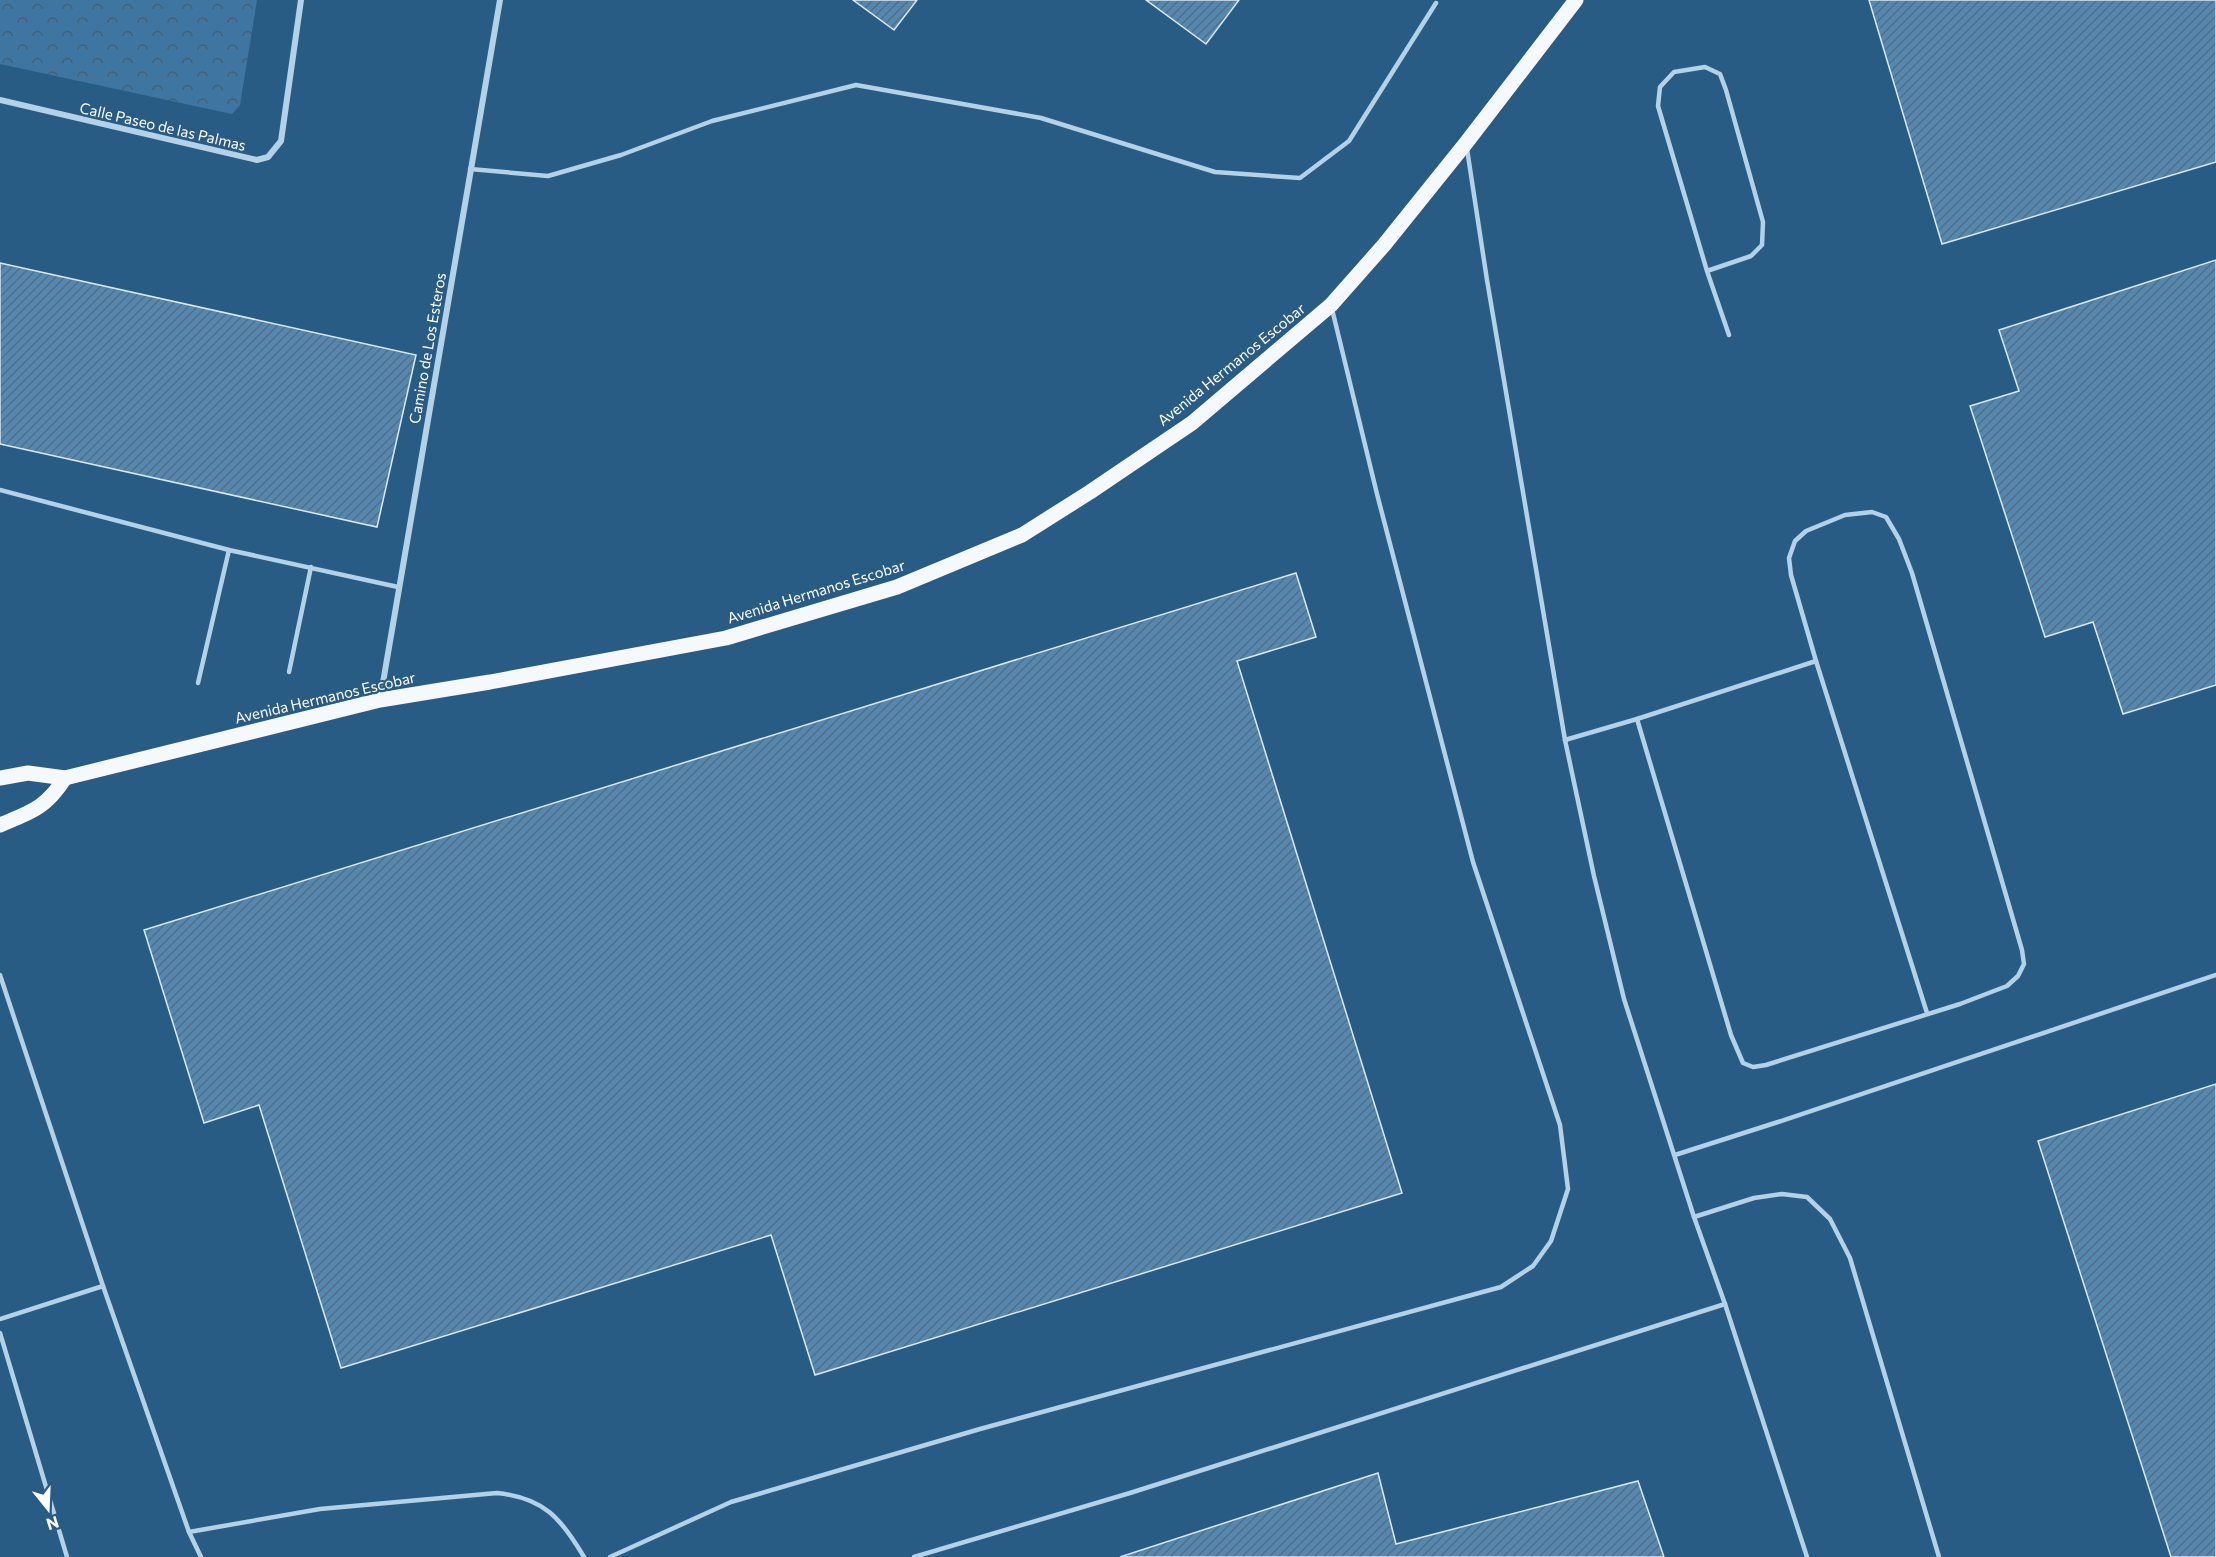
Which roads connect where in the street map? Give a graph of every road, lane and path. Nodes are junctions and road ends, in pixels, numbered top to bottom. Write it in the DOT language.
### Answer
graph roads {
  1 [pos="301,0"];
  2 [pos="500,0"];
  3 [pos="1576,0"];
  4 [pos="1436,3"];
  5 [pos="0,100"];
  6 [pos="1466,143"];
  7 [pos="470,170"];
  8 [pos="1707,271"];
  9 [pos="1331,305"];
  10 [pos="1729,335"];
  11 [pos="0,490"];
  12 [pos="229,550"];
  13 [pos="310,567"];
  14 [pos="398,587"];
  15 [pos="1816,661"];
  16 [pos="289,672"];
  17 [pos="198,682"];
  18 [pos="380,700"];
  19 [pos="1637,719"];
  20 [pos="1565,740"];
  21 [pos="0,778"];
  22 [pos="64,778"];
  23 [pos="0,825"];
  24 [pos="0,975"];
  25 [pos="2216,975"];
  26 [pos="1927,1013"];
  27 [pos="1675,1155"];
  28 [pos="1694,1217"];
  29 [pos="103,1286"];
  30 [pos="1725,1304"];
  31 [pos="0,1318"];
  32 [pos="0,1333"];
  33 [pos="189,1532"];
  34 [pos="67,1557"];
  35 [pos="201,1557"];
  36 [pos="584,1557"];
  37 [pos="610,1557"];
  38 [pos="914,1557"];
  39 [pos="1807,1557"];
  40 [pos="1939,1557"];
  1 -- 5 [label="street, Calle Paseo de las Palmas"];
  2 -- 7 [label="street, Camino de Los Esteros"];
  3 -- 6 [label="main road, Avenida Hermanos Escobar"];
  4 -- 7 [label="lane"];
  6 -- 9 [label="main road, Avenida Hermanos Escobar"];
  6 -- 20 [label="lane"];
  7 -- 14 [label="street, Camino de Los Esteros"];
  8 -- 8 [label="lane"];
  8 -- 10 [label="lane"];
  9 -- 18 [label="main road, Avenida Hermanos Escobar"];
  9 -- 37 [label="lane"];
  11 -- 12 [label="lane"];
  12 -- 13 [label="lane"];
  12 -- 17 [label="lane"];
  13 -- 14 [label="lane"];
  13 -- 16 [label="lane"];
  14 -- 18 [label="street, Camino de Los Esteros"];
  15 -- 19 [label="lane"];
  15 -- 26 [label="lane"];
  15 -- 26 [label="lane"];
  18 -- 22 [label="main road, Avenida Hermanos Escobar"];
  19 -- 20 [label="lane"];
  19 -- 26 [label="lane"];
  20 -- 27 [label="lane"];
  21 -- 22 [label="main road, Avenida Hermanos Escobar"];
  22 -- 23 [label="main road"];
  24 -- 29 [label="lane"];
  25 -- 27 [label="lane"];
  27 -- 28 [label="lane"];
  28 -- 30 [label="lane"];
  28 -- 40 [label="lane"];
  29 -- 31 [label="lane"];
  29 -- 33 [label="lane"];
  30 -- 38 [label="lane"];
  30 -- 39 [label="lane"];
  32 -- 34 [label="lane"];
  33 -- 35 [label="lane"];
  33 -- 36 [label="lane"];
}
